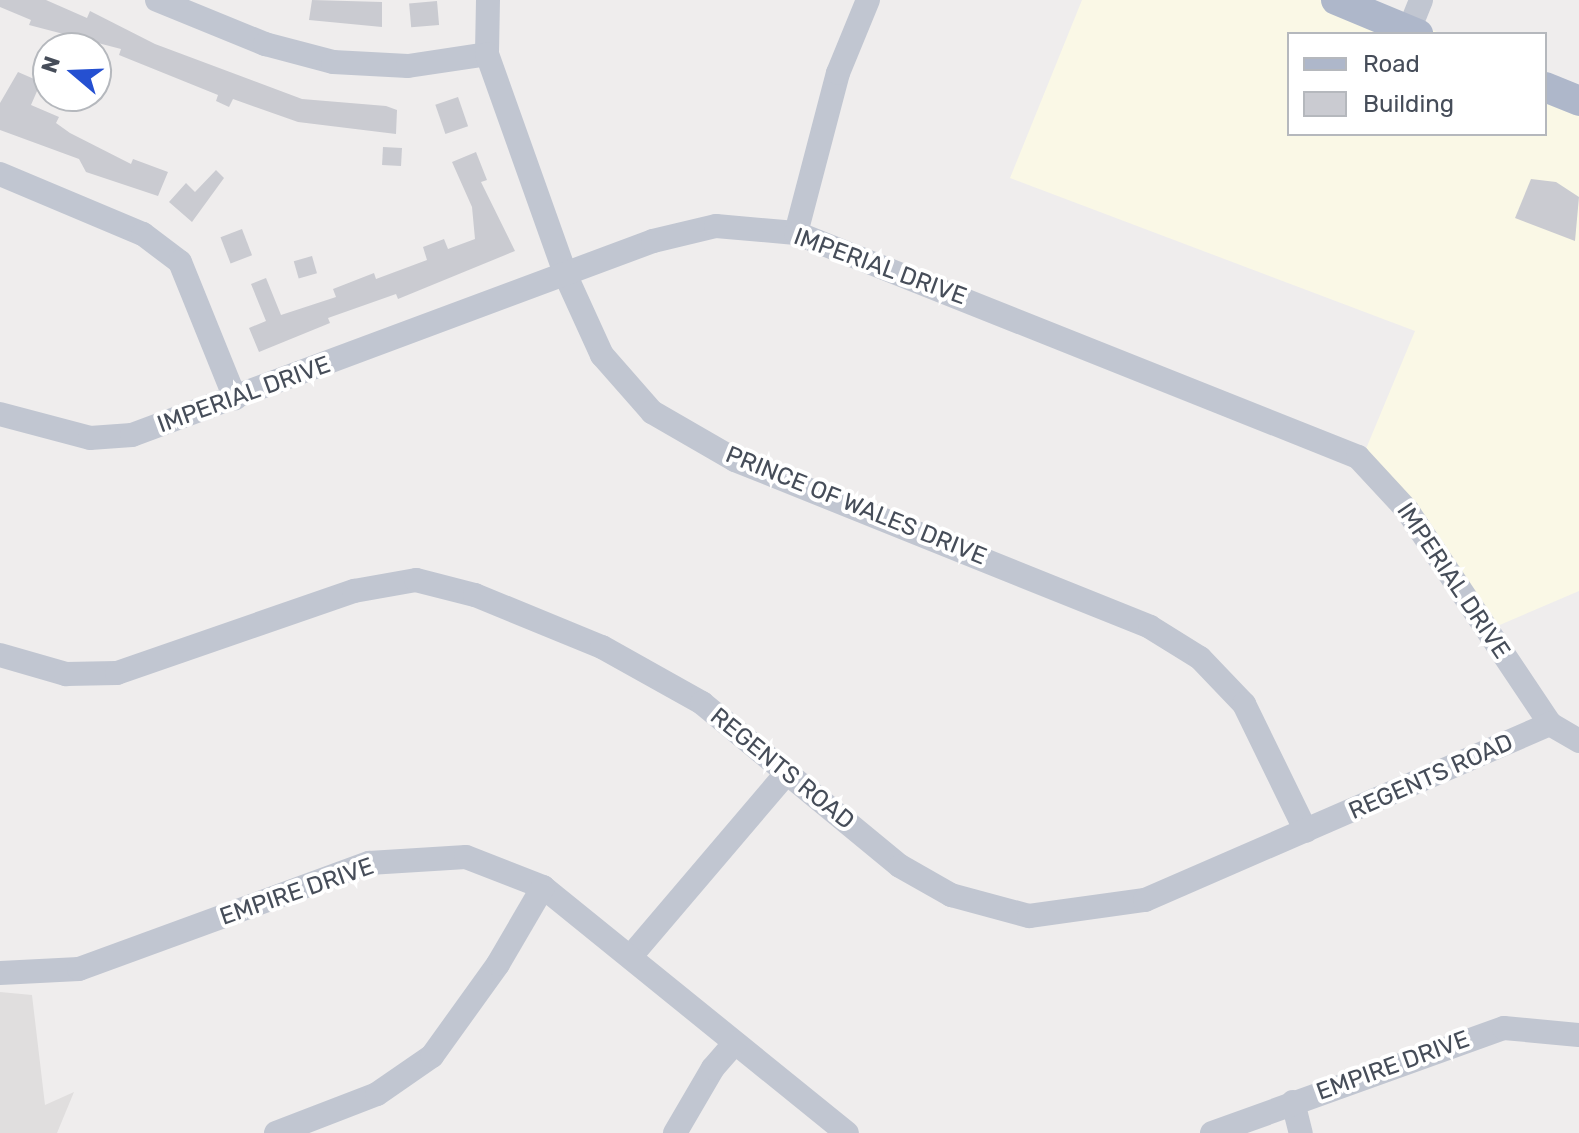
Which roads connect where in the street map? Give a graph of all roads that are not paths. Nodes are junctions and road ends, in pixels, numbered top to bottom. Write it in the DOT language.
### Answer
graph roads {
  1 [pos="157,0"];
  2 [pos="488,0"];
  3 [pos="868,0"];
  4 [pos="1336,0"];
  5 [pos="1421,0"];
  6 [pos="1413,32"];
  7 [pos="487,54"];
  8 [pos="1547,88"];
  9 [pos="1579,101"];
  10 [pos="0,174"];
  11 [pos="796,233"];
  12 [pos="566,276"];
  13 [pos="235,398"];
  14 [pos="0,414"];
  15 [pos="0,655"];
  16 [pos="1550,724"];
  17 [pos="1579,741"];
  18 [pos="787,773"];
  19 [pos="1306,831"];
  20 [pos="543,887"];
  21 [pos="631,956"];
  22 [pos="0,973"];
  23 [pos="1579,1035"];
  24 [pos="735,1043"];
  25 [pos="1293,1102"];
  26 [pos="276,1133"];
  27 [pos="675,1133"];
  28 [pos="847,1133"];
  29 [pos="1212,1133"];
  30 [pos="1301,1133"];
  1 -- 7 [label="street"];
  2 -- 7 [label="street, PRINCE OF WALES DRIVE"];
  3 -- 11 [label="street"];
  4 -- 6 [label="main road"];
  5 -- 6 [label="street"];
  7 -- 12 [label="street, PRINCE OF WALES DRIVE"];
  8 -- 9 [label="main road"];
  10 -- 13 [label="street"];
  11 -- 12 [label="street, IMPERIAL DRIVE"];
  11 -- 16 [label="street, IMPERIAL DRIVE"];
  12 -- 13 [label="street, IMPERIAL DRIVE"];
  12 -- 19 [label="street, PRINCE OF WALES DRIVE"];
  13 -- 14 [label="street, IMPERIAL DRIVE"];
  15 -- 18 [label="street, REGENTS ROAD"];
  16 -- 17 [label="street, IMPERIAL DRIVE"];
  16 -- 19 [label="street, REGENTS ROAD"];
  18 -- 19 [label="street, REGENTS ROAD"];
  18 -- 21 [label="street"];
  20 -- 21 [label="street, EMPIRE DRIVE"];
  20 -- 22 [label="street, EMPIRE DRIVE"];
  20 -- 26 [label="street"];
  21 -- 24 [label="street, EMPIRE DRIVE"];
  23 -- 25 [label="street, EMPIRE DRIVE"];
  24 -- 27 [label="street"];
  24 -- 28 [label="street, EMPIRE DRIVE"];
  25 -- 29 [label="street, EMPIRE DRIVE"];
  25 -- 30 [label="street"];
}
